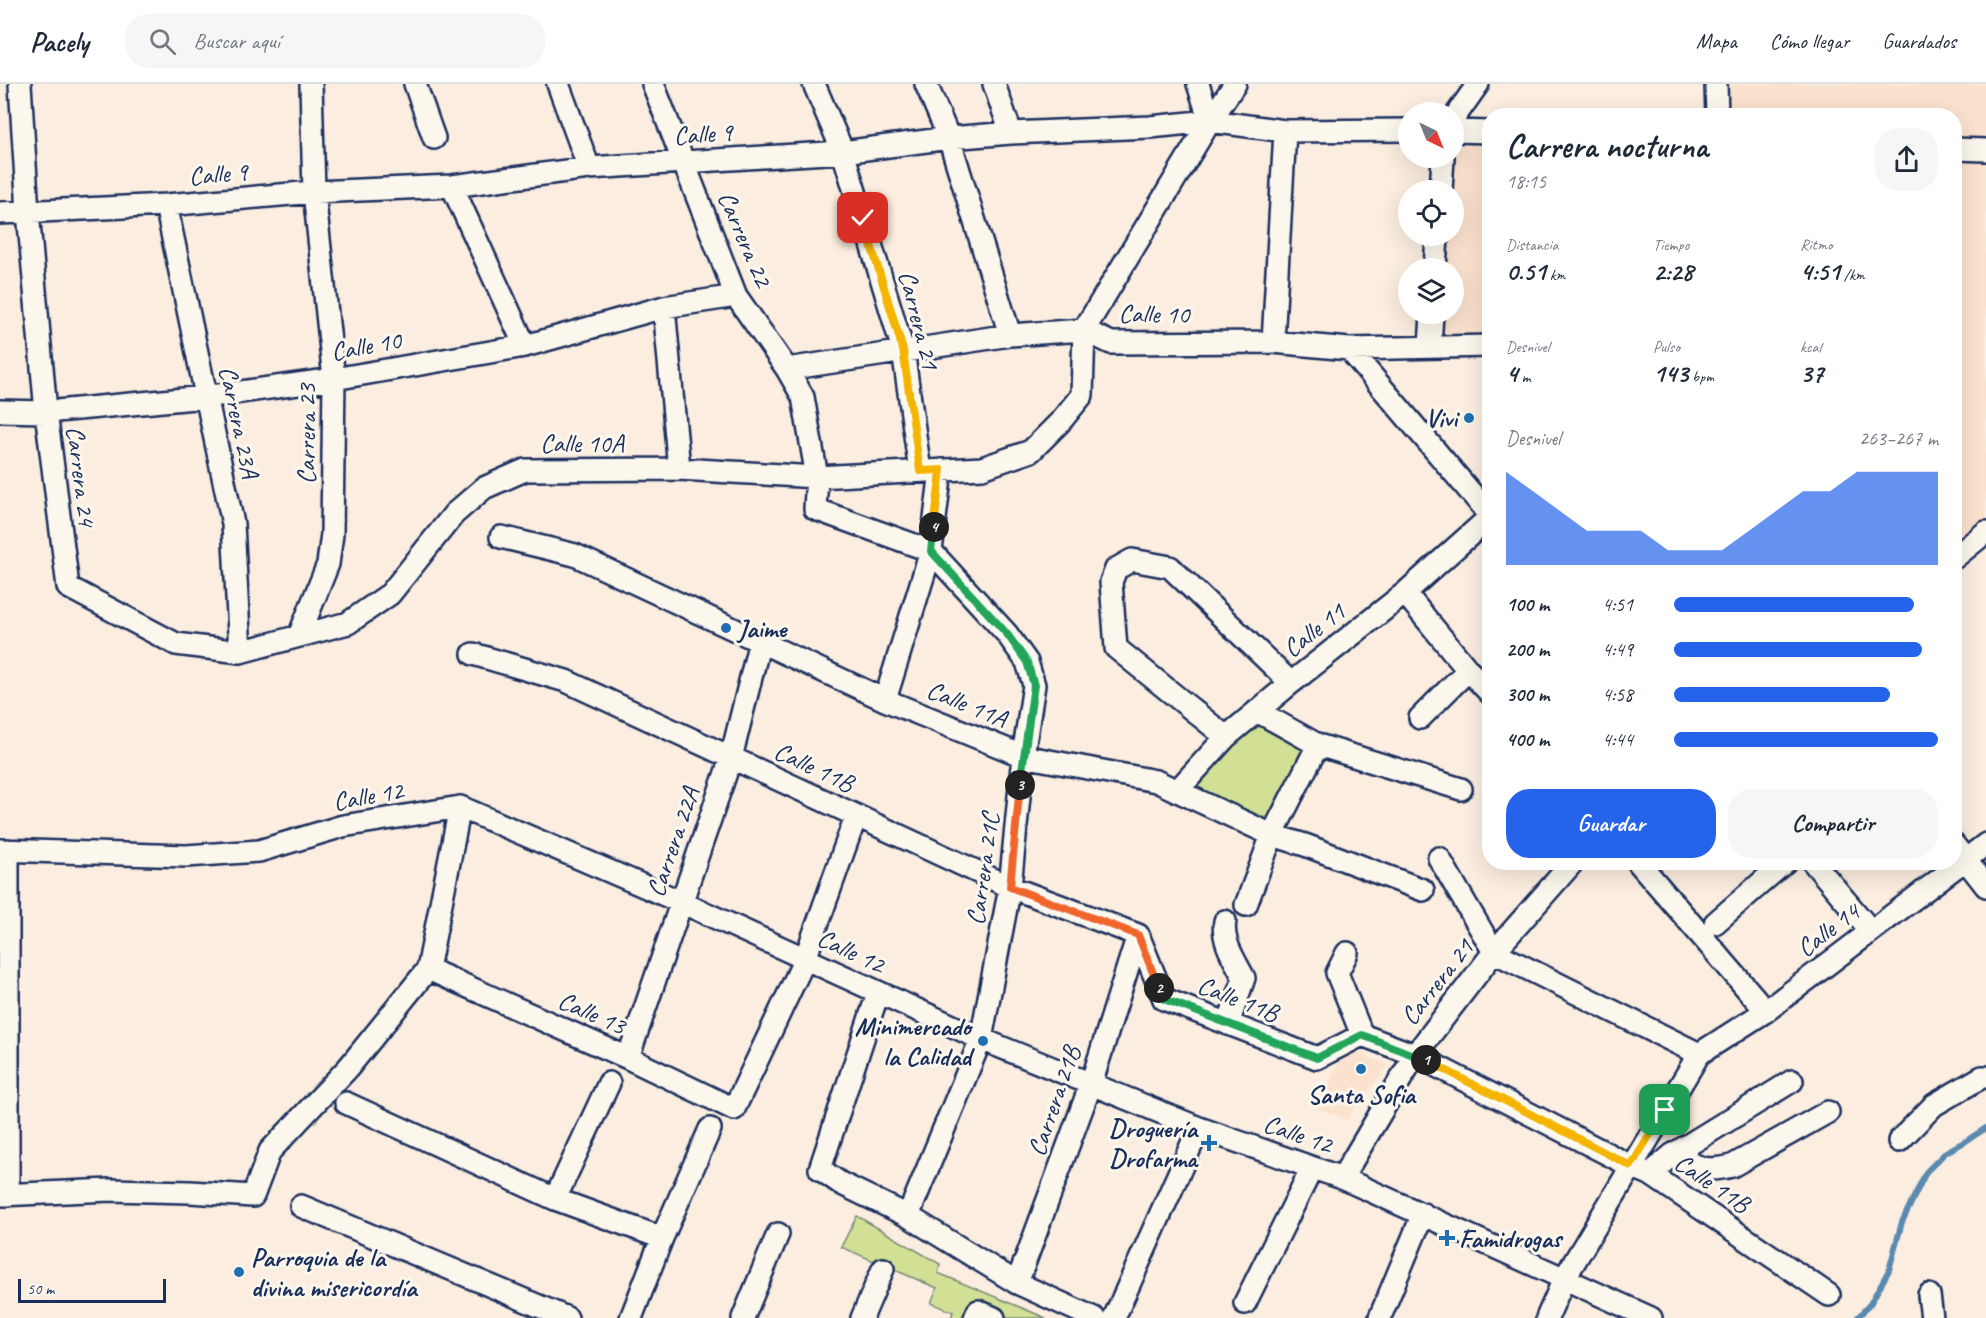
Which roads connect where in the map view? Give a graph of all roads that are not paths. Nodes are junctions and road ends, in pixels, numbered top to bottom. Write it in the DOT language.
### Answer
graph roads {
  1 [pos="20,84"];
  2 [pos="311,84"];
  3 [pos="415,84"];
  4 [pos="558,84"];
  5 [pos="653,84"];
  6 [pos="814,84"];
  7 [pos="926,84"];
  8 [pos="993,84"];
  9 [pos="1198,84"];
  10 [pos="1235,84"];
  11 [pos="1478,84"];
  12 [pos="1716,84"];
  13 [pos="1464,104"];
  14 [pos="1717,108"];
  15 [pos="1210,121"];
  16 [pos="1398,130"];
  17 [pos="1285,131"];
  18 [pos="1464,131"];
  19 [pos="1482,132"];
  20 [pos="1011,133"];
  21 [pos="434,138"];
  22 [pos="949,138"];
  23 [pos="1962,149"];
  24 [pos="1986,150"];
  25 [pos="843,152"];
  26 [pos="684,163"];
  27 [pos="589,168"];
  28 [pos="452,186"];
  29 [pos="314,192"];
  30 [pos="166,205"];
  31 [pos="28,212"];
  32 [pos="0,213"];
  33 [pos="736,296"];
  34 [pos="664,307"];
  35 [pos="1431,324"];
  36 [pos="1084,330"];
  37 [pos="1010,336"];
  38 [pos="1273,342"];
  39 [pos="525,346"];
  40 [pos="1430,346"];
  41 [pos="1482,346"];
  42 [pos="1349,349"];
  43 [pos="903,350"];
  44 [pos="787,369"];
  45 [pos="334,379"];
  46 [pos="205,397"];
  47 [pos="0,411"];
  48 [pos="46,412"];
  49 [pos="679,469"];
  50 [pos="931,470"];
  51 [pos="817,477"];
  52 [pos="1482,507"];
  53 [pos="1482,523"];
  54 [pos="1986,532"];
  55 [pos="501,537"];
  56 [pos="931,551"];
  57 [pos="1962,552"];
  58 [pos="68,587"];
  59 [pos="1404,593"];
  60 [pos="299,636"];
  61 [pos="760,641"];
  62 [pos="240,652"];
  63 [pos="473,654"];
  64 [pos="1468,670"];
  65 [pos="1291,683"];
  66 [pos="1482,685"];
  67 [pos="885,700"];
  68 [pos="1257,711"];
  69 [pos="1420,718"];
  70 [pos="1226,737"];
  71 [pos="1318,745"];
  72 [pos="1023,756"];
  73 [pos="731,758"];
  74 [pos="1461,789"];
  75 [pos="1177,791"];
  76 [pos="460,807"];
  77 [pos="856,816"];
  78 [pos="1272,835"];
  79 [pos="1986,844"];
  80 [pos="4,850"];
  81 [pos="1962,852"];
  82 [pos="1962,856"];
  83 [pos="1439,858"];
  84 [pos="1566,870"];
  85 [pos="1645,870"];
  86 [pos="1776,870"];
  87 [pos="1820,870"];
  88 [pos="1941,870"];
  89 [pos="1986,886"];
  90 [pos="1010,887"];
  91 [pos="1423,890"];
  92 [pos="681,902"];
  93 [pos="1246,905"];
  94 [pos="1225,921"];
  95 [pos="1715,923"];
  96 [pos="1871,931"];
  97 [pos="1138,935"];
  98 [pos="1494,952"];
  99 [pos="1347,953"];
  100 [pos="805,959"];
  101 [pos="428,969"];
  102 [pos="878,993"];
  103 [pos="1766,1011"];
  104 [pos="1228,1024"];
  105 [pos="1362,1035"];
  106 [pos="981,1039"];
  107 [pos="1699,1054"];
  108 [pos="1415,1055"];
  109 [pos="628,1058"];
  110 [pos="1986,1077"];
  111 [pos="1792,1081"];
  112 [pos="609,1083"];
  113 [pos="1090,1084"];
  114 [pos="346,1103"];
  115 [pos="1828,1112"];
  116 [pos="1199,1128"];
  117 [pos="710,1129"];
  118 [pos="1899,1141"];
  119 [pos="1672,1155"];
  120 [pos="1312,1168"];
  121 [pos="1640,1170"];
  122 [pos="1342,1178"];
  123 [pos="4,1195"];
  124 [pos="555,1199"];
  125 [pos="301,1206"];
  126 [pos="1423,1214"];
  127 [pos="908,1216"];
  128 [pos="778,1234"];
  129 [pos="662,1238"];
  130 [pos="883,1269"];
  131 [pos="1564,1279"];
  132 [pos="1017,1283"];
  133 [pos="1829,1295"];
  134 [pos="1929,1295"];
  135 [pos="1245,1303"];
  136 [pos="1380,1317"];
  137 [pos="567,1318"];
  138 [pos="631,1318"];
  139 [pos="743,1318"];
  140 [pos="862,1318"];
  141 [pos="975,1318"];
  142 [pos="994,1318"];
  143 [pos="1094,1318"];
  144 [pos="1114,1318"];
  145 [pos="1548,1318"];
  146 [pos="1651,1318"];
  147 [pos="1932,1318"];
  1 -- 31 [label="street, Carrera 24"];
  2 -- 29 [label="street, Carrera 23"];
  3 -- 21 [label="street"];
  4 -- 27 [label="street"];
  5 -- 26 [label="street, Carrera 22"];
  6 -- 25 [label="street, Carrera 21"];
  7 -- 22 [label="street"];
  8 -- 20 [label="street"];
  9 -- 15 [label="street"];
  10 -- 15 [label="street"];
  11 -- 13 [label="street"];
  12 -- 14 [label="street"];
  15 -- 17 [label="street, Calle 9"];
  15 -- 20 [label="street, Calle 9"];
  15 -- 36 [label="street"];
  16 -- 17 [label="street, Calle 9"];
  17 -- 38 [label="street"];
  18 -- 19 [label="street"];
  20 -- 22 [label="street, Calle 9"];
  22 -- 25 [label="street, Calle 9"];
  22 -- 37 [label="street"];
  23 -- 24 [label="street"];
  25 -- 26 [label="street, Calle 9"];
  25 -- 43 [label="street, Carrera 21"];
  26 -- 27 [label="street, Calle 9"];
  26 -- 33 [label="street, Carrera 22"];
  27 -- 28 [label="street, Calle 9"];
  28 -- 29 [label="street, Calle 9"];
  28 -- 39 [label="street"];
  29 -- 30 [label="street, Calle 9"];
  29 -- 45 [label="street, Carrera 23"];
  30 -- 31 [label="street, Calle 9"];
  30 -- 46 [label="street, Carrera 23A"];
  31 -- 32 [label="street, Calle 9"];
  31 -- 48 [label="street, Carrera 24"];
  33 -- 34 [label="street, Calle 10"];
  33 -- 44 [label="street, Carrera 22"];
  34 -- 39 [label="street, Calle 10"];
  34 -- 49 [label="street"];
  35 -- 40 [label="street"];
  36 -- 37 [label="street, Calle 10"];
  36 -- 38 [label="street, Calle 10"];
  36 -- 50 [label="street, Calle 10A"];
  37 -- 43 [label="street, Calle 10"];
  38 -- 42 [label="street, Calle 10"];
  39 -- 45 [label="street, Calle 10"];
  40 -- 41 [label="street, Calle 10"];
  40 -- 42 [label="street, Calle 10"];
  42 -- 52 [label="street"];
  43 -- 44 [label="street, Calle 10"];
  43 -- 50 [label="street, Carrera 21"];
  44 -- 51 [label="street, Carrera 22"];
  45 -- 46 [label="street, Calle 10"];
  45 -- 60 [label="street, Carrera 23"];
  46 -- 48 [label="street, Calle 10"];
  46 -- 62 [label="street, Carrera 23A"];
  47 -- 48 [label="street, Calle 10"];
  48 -- 58 [label="street, Carrera 24"];
  49 -- 51 [label="street, Calle 10A"];
  49 -- 60 [label="street, Calle 10A"];
  50 -- 51 [label="street, Calle 10A"];
  50 -- 56 [label="street"];
  51 -- 56 [label="street"];
  53 -- 59 [label="street, Calle 11"];
  54 -- 57 [label="street"];
  55 -- 61 [label="street, Calle 11A"];
  56 -- 67 [label="street"];
  56 -- 72 [label="street, Carrera 21C"];
  58 -- 62 [label="street, Calle 10A"];
  59 -- 64 [label="street"];
  59 -- 65 [label="street, Calle 11"];
  60 -- 62 [label="street, Calle 10A"];
  61 -- 67 [label="street, Calle 11A"];
  61 -- 73 [label="street, Carrera 22A"];
  63 -- 73 [label="street, Calle 11B"];
  64 -- 66 [label="street"];
  64 -- 69 [label="street"];
  65 -- 68 [label="street, Calle 11"];
  65 -- 70 [label="street"];
  67 -- 72 [label="street, Calle 11A"];
  68 -- 70 [label="street, Calle 11"];
  68 -- 71 [label="street"];
  70 -- 75 [label="street, Calle 11"];
  71 -- 74 [label="street"];
  71 -- 78 [label="street"];
  72 -- 75 [label="street, Calle 11A"];
  72 -- 90 [label="street, Carrera 21C"];
  73 -- 77 [label="street, Calle 11B"];
  73 -- 92 [label="street, Carrera 22A"];
  75 -- 78 [label="street, Calle 11A"];
  76 -- 80 [label="street, Calle 12"];
  76 -- 92 [label="street, Calle 12"];
  76 -- 101 [label="street"];
  77 -- 90 [label="street, Calle 11B"];
  77 -- 100 [label="street"];
  78 -- 91 [label="street, Calle 11A"];
  78 -- 93 [label="street"];
  79 -- 81 [label="street, Calle 14"];
  80 -- 123 [label="street"];
  82 -- 89 [label="street"];
  83 -- 98 [label="street"];
  84 -- 98 [label="street, Carrera 21"];
  85 -- 103 [label="street"];
  86 -- 95 [label="street"];
  87 -- 96 [label="street"];
  88 -- 96 [label="street, Calle 14"];
  90 -- 97 [label="street, Calle 11B"];
  90 -- 106 [label="street, Carrera 21C"];
  92 -- 100 [label="street, Calle 12"];
  92 -- 109 [label="street, Carrera 22A"];
  94 -- 104 [label="street"];
  96 -- 103 [label="street, Calle 14"];
  97 -- 104 [label="street, Calle 11B"];
  97 -- 113 [label="street, Carrera 21B"];
  98 -- 107 [label="street"];
  98 -- 108 [label="street, Carrera 21"];
  99 -- 105 [label="street"];
  100 -- 102 [label="street, Calle 12"];
  100 -- 109 [label="street, Calle 13"];
  101 -- 109 [label="street, Calle 13"];
  101 -- 123 [label="street"];
  102 -- 106 [label="street, Calle 12"];
  102 -- 127 [label="street"];
  103 -- 107 [label="street, Calle 14"];
  104 -- 105 [label="street, Calle 11B"];
  105 -- 108 [label="street, Calle 11B"];
  106 -- 113 [label="street, Calle 12"];
  106 -- 127 [label="street, Carrera 21C"];
  107 -- 121 [label="street"];
  108 -- 121 [label="street, Calle 11B"];
  108 -- 122 [label="street, Carrera 21"];
  110 -- 118 [label="street"];
  111 -- 119 [label="street"];
  112 -- 124 [label="street"];
  113 -- 116 [label="street, Calle 12"];
  113 -- 132 [label="street, Carrera 21B"];
  114 -- 124 [label="street"];
  115 -- 119 [label="street"];
  116 -- 120 [label="street, Calle 12"];
  116 -- 144 [label="street"];
  117 -- 129 [label="street"];
  119 -- 121 [label="street"];
  120 -- 122 [label="street, Calle 12"];
  120 -- 135 [label="street"];
  121 -- 131 [label="street"];
  121 -- 133 [label="street, Calle 11B"];
  122 -- 126 [label="street, Calle 12"];
  124 -- 129 [label="street"];
  125 -- 137 [label="street"];
  126 -- 131 [label="street, Calle 12"];
  126 -- 136 [label="street"];
  127 -- 132 [label="street"];
  128 -- 139 [label="street"];
  129 -- 138 [label="street"];
  130 -- 140 [label="street"];
  131 -- 145 [label="street"];
  131 -- 146 [label="street, Calle 12"];
  132 -- 143 [label="street"];
  134 -- 147 [label="street"];
  141 -- 142 [label="street"];
}
